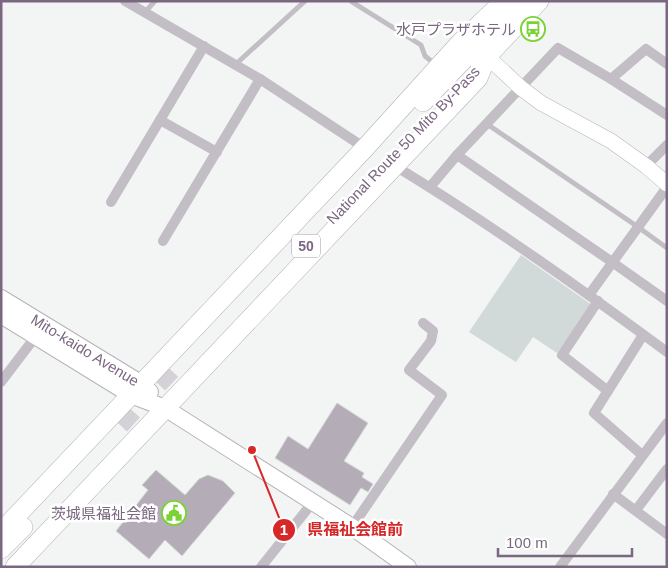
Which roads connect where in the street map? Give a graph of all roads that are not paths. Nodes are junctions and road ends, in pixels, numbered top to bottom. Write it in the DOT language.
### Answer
graph roads {
  1 [pos="125,1"];
  2 [pos="155,1"];
  3 [pos="305,1"];
  4 [pos="504,1"];
  5 [pos="519,1"];
  6 [pos="539,1"];
  7 [pos="352,2"];
  8 [pos="145,12"];
  9 [pos="204,46"];
  10 [pos="475,49"];
  11 [pos="667,64"];
  12 [pos="236,65"];
  13 [pos="438,67"];
  14 [pos="611,79"];
  15 [pos="260,80"];
  16 [pos="521,88"];
  17 [pos="667,114"];
  18 [pos="160,120"];
  19 [pos="487,124"];
  20 [pos="667,145"];
  21 [pos="365,148"];
  22 [pos="217,152"];
  23 [pos="457,155"];
  24 [pos="395,166"];
  25 [pos="646,166"];
  26 [pos="667,185"];
  27 [pos="430,187"];
  28 [pos="111,202"];
  29 [pos="638,227"];
  30 [pos="163,241"];
  31 [pos="667,248"];
  32 [pos="612,262"];
  33 [pos="589,295"];
  34 [pos="1,298"];
  35 [pos="598,301"];
  36 [pos="667,302"];
  37 [pos="1,315"];
  38 [pos="423,323"];
  39 [pos="643,335"];
  40 [pos="36,336"];
  41 [pos="667,352"];
  42 [pos="179,370"];
  43 [pos="1,382"];
  44 [pos="136,389"];
  45 [pos="608,392"];
  46 [pos="165,408"];
  47 [pos="667,423"];
  48 [pos="642,455"];
  49 [pos="667,469"];
  50 [pos="613,494"];
  51 [pos="313,502"];
  52 [pos="636,510"];
  53 [pos="352,527"];
  54 [pos="1,532"];
  55 [pos="667,534"];
  56 [pos="1,549"];
  57 [pos="1,566"];
  58 [pos="15,567"];
  59 [pos="261,567"];
  60 [pos="408,567"];
  61 [pos="560,567"];
  1 -- 8 [label="street"];
  2 -- 8 [label="lane"];
  3 -- 12 [label="lane"];
  4 -- 10 [label="highway"];
  5 -- 10 [label="highway, National Route 50 Mito By-Pass / 50"];
  6 -- 10 [label="highway, National Route 50 Mito By-Pass / 50"];
  7 -- 13 [label="lane"];
  8 -- 9 [label="street"];
  9 -- 12 [label="street"];
  9 -- 18 [label="street"];
  10 -- 13 [label="highway"];
  10 -- 16 [label="street"];
  10 -- 24 [label="highway"];
  10 -- 42 [label="highway, National Route 50 Mito By-Pass / 50"];
  11 -- 14 [label="street"];
  12 -- 15 [label="street"];
  13 -- 21 [label="highway"];
  14 -- 16 [label="street"];
  14 -- 17 [label="street"];
  15 -- 21 [label="street"];
  15 -- 22 [label="street"];
  16 -- 19 [label="street"];
  16 -- 25 [label="street"];
  18 -- 22 [label="street"];
  18 -- 28 [label="street"];
  19 -- 23 [label="street"];
  19 -- 29 [label="lane"];
  20 -- 25 [label="street"];
  21 -- 44 [label="highway"];
  22 -- 30 [label="street"];
  23 -- 27 [label="street"];
  23 -- 32 [label="street"];
  24 -- 27 [label="street"];
  24 -- 46 [label="highway"];
  25 -- 26 [label="street"];
  26 -- 29 [label="street"];
  27 -- 33 [label="street"];
  29 -- 31 [label="lane"];
  29 -- 32 [label="street"];
  32 -- 33 [label="street"];
  32 -- 36 [label="street"];
  33 -- 35 [label="street"];
  34 -- 44 [label="main road, Mito-kaido Avenue"];
  35 -- 39 [label="street"];
  35 -- 45 [label="street"];
  37 -- 40 [label="main road, Mito-kaido Avenue"];
  38 -- 53 [label="street"];
  39 -- 41 [label="street"];
  39 -- 45 [label="street"];
  40 -- 43 [label="street"];
  40 -- 44 [label="main road, Mito-kaido Avenue"];
  44 -- 46 [label="main road, Mito-kaido Avenue"];
  44 -- 54 [label="highway"];
  45 -- 48 [label="street"];
  46 -- 51 [label="main road, Mito-kaido Avenue"];
  46 -- 58 [label="highway"];
  47 -- 48 [label="street"];
  48 -- 50 [label="street"];
  49 -- 52 [label="street"];
  50 -- 52 [label="street"];
  50 -- 61 [label="street"];
  51 -- 53 [label="main road, Mito-kaido Avenue"];
  51 -- 59 [label="street"];
  52 -- 55 [label="street"];
  53 -- 60 [label="main road, Mito-kaido Avenue"];
  56 -- 57 [label="highway"];
}
